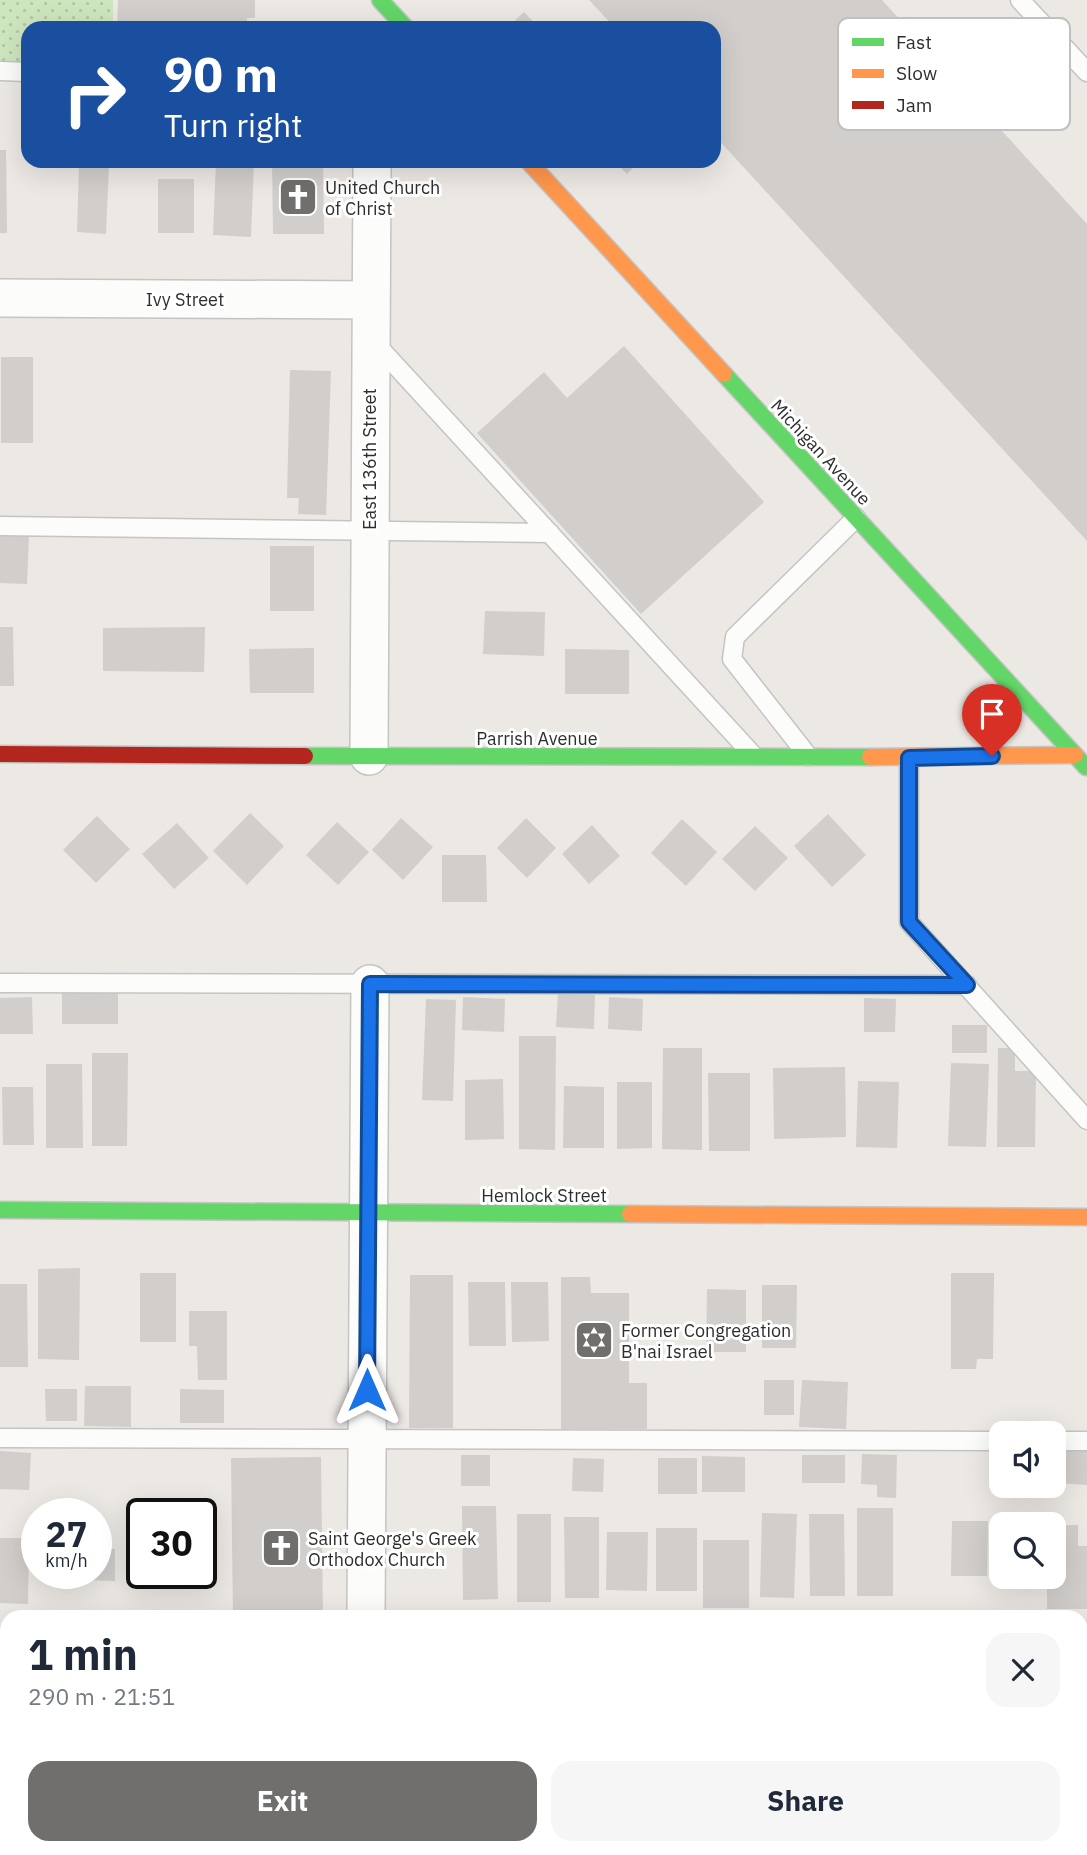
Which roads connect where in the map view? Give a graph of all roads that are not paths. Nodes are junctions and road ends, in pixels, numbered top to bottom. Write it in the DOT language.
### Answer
graph roads {
  1 [pos="380,0"];
  2 [pos="1020,0"];
  3 [pos="1037,18"];
  4 [pos="400,21"];
  5 [pos="1070,54"];
  6 [pos="0,71"];
  7 [pos="21,72"];
  8 [pos="1087,72"];
  9 [pos="372,168"];
  10 [pos="534,168"];
  11 [pos="0,298"];
  12 [pos="370,300"];
  13 [pos="370,337"];
  14 [pos="856,518"];
  15 [pos="0,526"];
  16 [pos="369,529"];
  17 [pos="550,533"];
  18 [pos="0,754"];
  19 [pos="1075,755"];
  20 [pos="369,756"];
  21 [pos="756,758"];
  22 [pos="810,758"];
  23 [pos="909,758"];
  24 [pos="1087,768"];
  25 [pos="0,983"];
  26 [pos="370,984"];
  27 [pos="967,985"];
  28 [pos="1087,1120"];
  29 [pos="0,1210"];
  30 [pos="368,1213"];
  31 [pos="1087,1217"];
  32 [pos="0,1438"];
  33 [pos="367,1441"];
  34 [pos="989,1441"];
  35 [pos="1066,1441"];
  36 [pos="1087,1441"];
  37 [pos="366,1610"];
  1 -- 4 [label="street"];
  2 -- 3 [label="lane"];
  5 -- 8 [label="lane"];
  6 -- 7 [label="lane"];
  9 -- 12 [label="street, East 136th Street"];
  10 -- 14 [label="street, Michigan Avenue"];
  11 -- 12 [label="street, Ivy Street"];
  12 -- 13 [label="street, East 136th Street"];
  13 -- 16 [label="street, East 136th Street"];
  13 -- 17 [label="lane"];
  14 -- 19 [label="street, Michigan Avenue"];
  14 -- 22 [label="lane"];
  15 -- 16 [label="lane"];
  16 -- 17 [label="lane"];
  16 -- 20 [label="street, East 136th Street"];
  17 -- 21 [label="lane"];
  18 -- 20 [label="street, Parrish Avenue"];
  19 -- 23 [label="street, Parrish Avenue"];
  19 -- 24 [label="street, Michigan Avenue"];
  20 -- 21 [label="street, Parrish Avenue"];
  21 -- 22 [label="street, Parrish Avenue"];
  22 -- 23 [label="street, Parrish Avenue"];
  23 -- 27 [label="lane"];
  25 -- 26 [label="lane"];
  26 -- 27 [label="lane"];
  26 -- 30 [label="street"];
  27 -- 28 [label="lane"];
  29 -- 30 [label="street, Hemlock Street"];
  30 -- 31 [label="street, Hemlock Street"];
  30 -- 33 [label="street"];
  32 -- 33 [label="lane"];
  33 -- 34 [label="lane"];
  33 -- 37 [label="street"];
  35 -- 36 [label="lane"];
}
